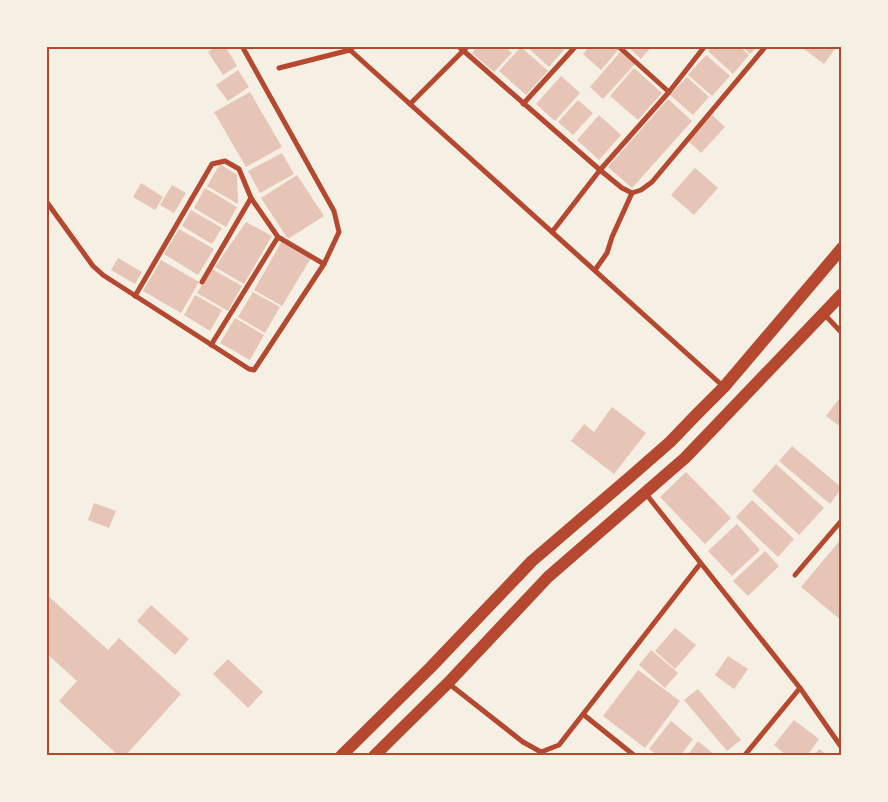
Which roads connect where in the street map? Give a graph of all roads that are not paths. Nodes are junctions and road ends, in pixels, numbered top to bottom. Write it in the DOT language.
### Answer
graph roads {
  1 [pos="242,46"];
  2 [pos="458,46"];
  3 [pos="468,46"];
  4 [pos="576,46"];
  5 [pos="618,46"];
  6 [pos="705,46"];
  7 [pos="766,46"];
  8 [pos="352,48"];
  9 [pos="464,51"];
  10 [pos="279,68"];
  11 [pos="669,92"];
  12 [pos="410,104"];
  13 [pos="523,104"];
  14 [pos="600,170"];
  15 [pos="632,193"];
  16 [pos="251,198"];
  17 [pos="46,202"];
  18 [pos="552,232"];
  19 [pos="278,237"];
  20 [pos="842,248"];
  21 [pos="324,264"];
  22 [pos="595,270"];
  23 [pos="202,282"];
  24 [pos="842,294"];
  25 [pos="135,296"];
  26 [pos="824,314"];
  27 [pos="842,333"];
  28 [pos="211,345"];
  29 [pos="724,386"];
  30 [pos="646,494"];
  31 [pos="842,520"];
  32 [pos="700,564"];
  33 [pos="795,575"];
  34 [pos="448,682"];
  35 [pos="800,688"];
  36 [pos="584,715"];
  37 [pos="842,748"];
  38 [pos="341,756"];
  39 [pos="374,756"];
  40 [pos="635,756"];
  41 [pos="744,756"];
  1 -- 21 [label="street"];
  2 -- 9 [label="street"];
  3 -- 9 [label="street"];
  4 -- 13 [label="street"];
  5 -- 11 [label="street"];
  6 -- 11 [label="street"];
  7 -- 15 [label="street"];
  8 -- 10 [label="street"];
  8 -- 12 [label="street"];
  9 -- 12 [label="street"];
  9 -- 13 [label="street"];
  11 -- 14 [label="street"];
  12 -- 18 [label="street"];
  13 -- 14 [label="street"];
  14 -- 15 [label="street"];
  14 -- 18 [label="street"];
  15 -- 22 [label="street"];
  16 -- 19 [label="street"];
  16 -- 23 [label="street"];
  16 -- 25 [label="street"];
  17 -- 25 [label="street"];
  18 -- 22 [label="street"];
  19 -- 21 [label="street"];
  19 -- 28 [label="street"];
  20 -- 29 [label="main road"];
  21 -- 28 [label="street"];
  22 -- 29 [label="street"];
  24 -- 26 [label="main road"];
  25 -- 28 [label="street"];
  26 -- 27 [label="street"];
  26 -- 30 [label="main road"];
  29 -- 38 [label="main road"];
  30 -- 32 [label="street"];
  30 -- 34 [label="main road"];
  31 -- 33 [label="street"];
  32 -- 35 [label="street"];
  32 -- 36 [label="street"];
  34 -- 36 [label="street"];
  34 -- 39 [label="main road"];
  35 -- 37 [label="street"];
  35 -- 41 [label="street"];
  36 -- 40 [label="street"];
}
